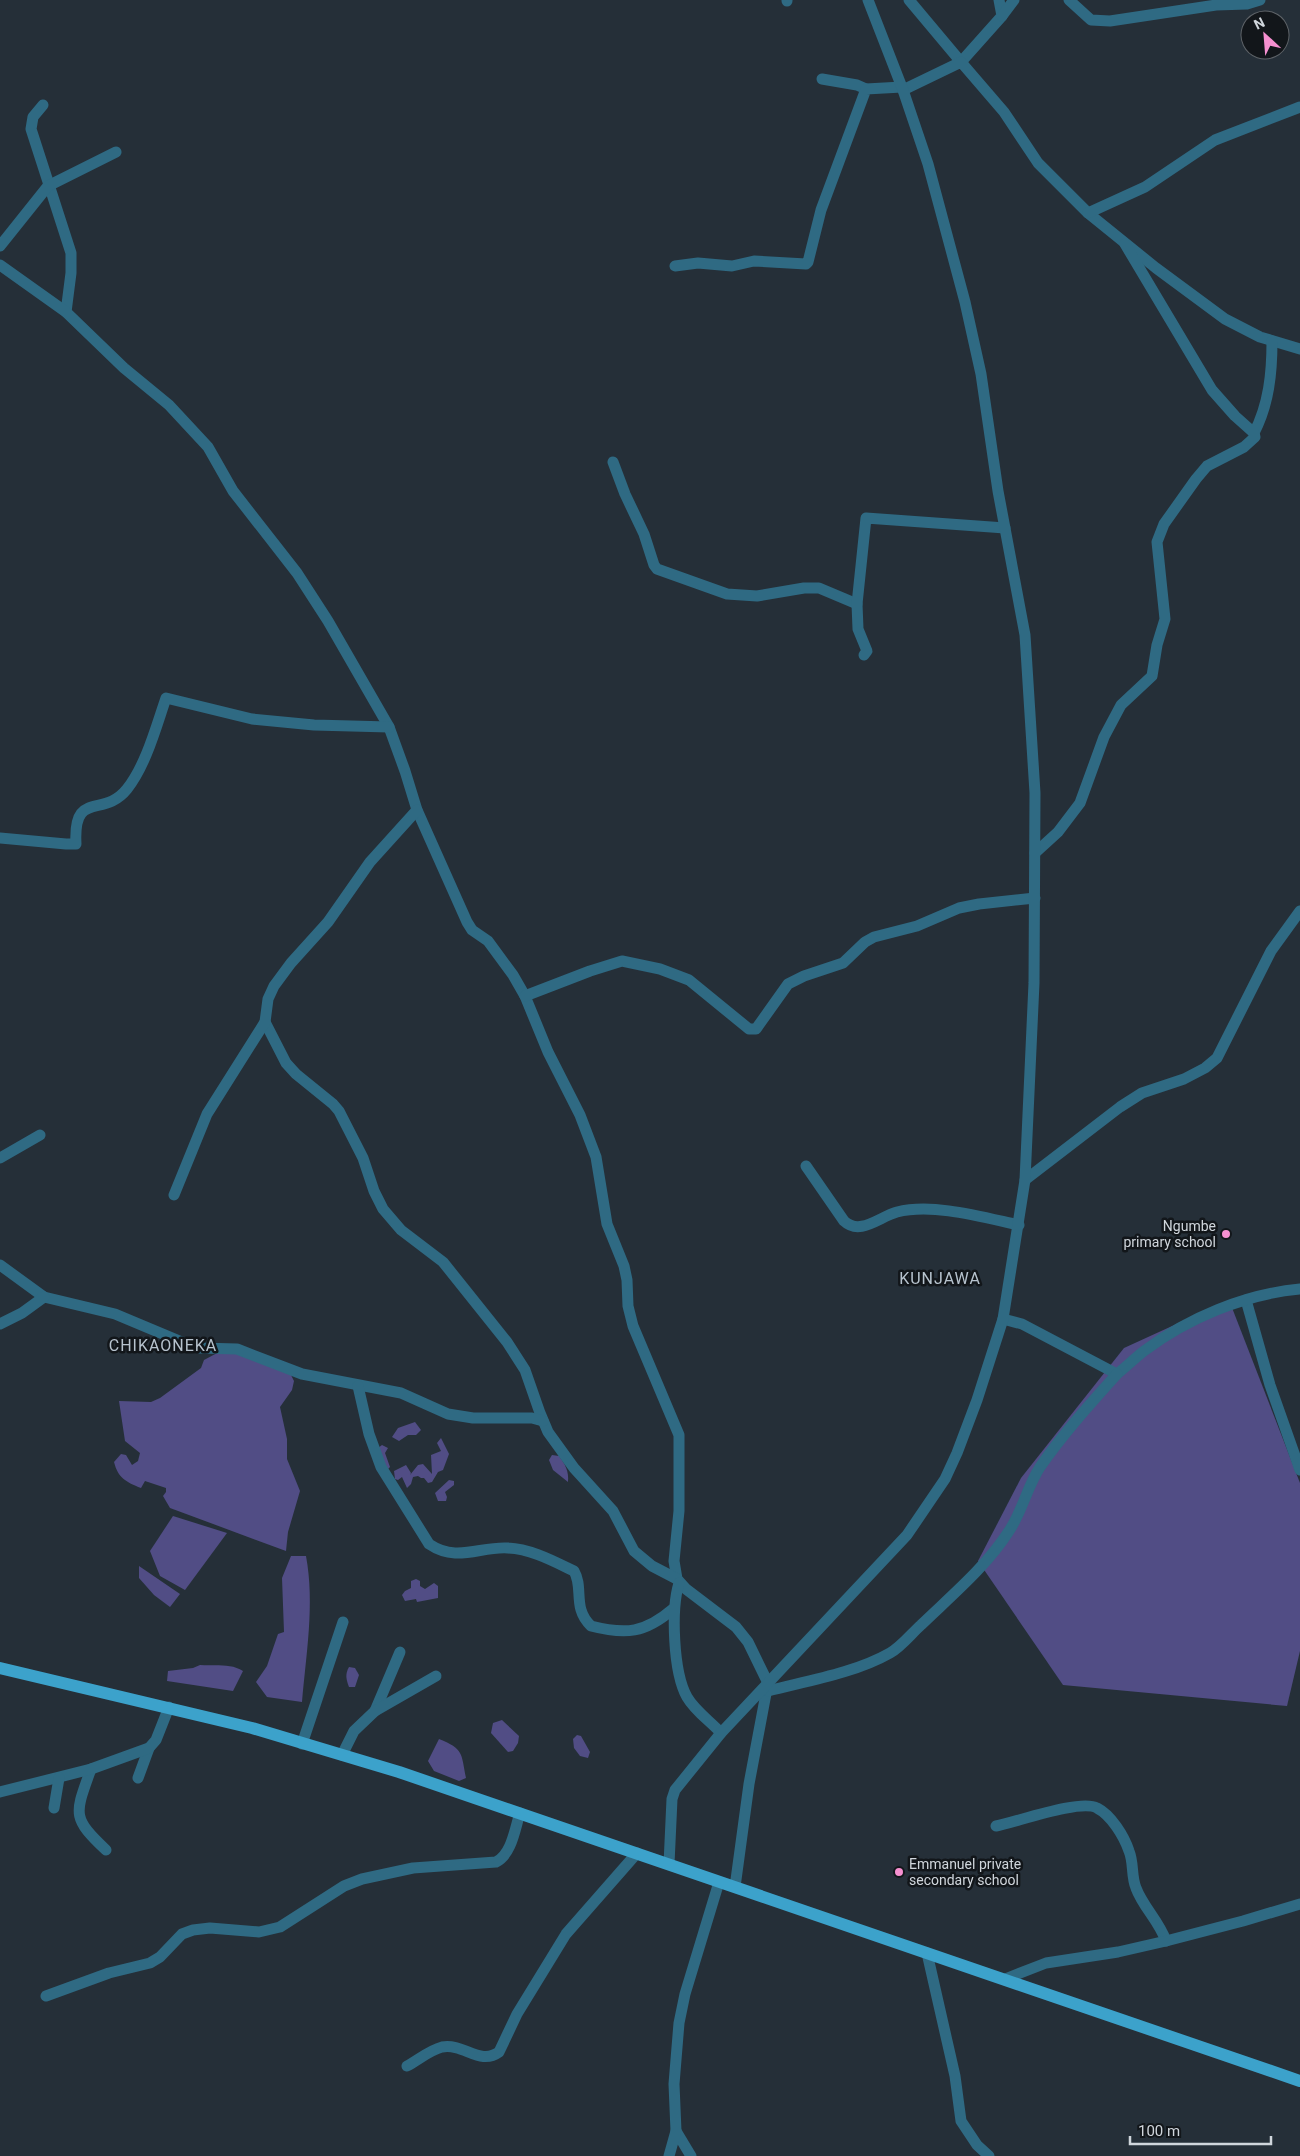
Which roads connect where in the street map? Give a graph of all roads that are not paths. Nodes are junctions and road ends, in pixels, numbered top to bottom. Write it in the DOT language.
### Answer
graph roads {
  1 [pos="868,0"];
  2 [pos="909,0"];
  3 [pos="1000,0"];
  4 [pos="1014,0"];
  5 [pos="1069,0"];
  6 [pos="1260,0"];
  7 [pos="1002,16"];
  8 [pos="961,62"];
  9 [pos="822,79"];
  10 [pos="866,88"];
  11 [pos="902,89"];
  12 [pos="43,105"];
  13 [pos="1300,107"];
  14 [pos="116,152"];
  15 [pos="48,186"];
  16 [pos="1088,213"];
  17 [pos="1125,244"];
  18 [pos="0,246"];
  19 [pos="0,265"];
  20 [pos="675,266"];
  21 [pos="66,312"];
  22 [pos="1272,341"];
  23 [pos="1300,349"];
  24 [pos="1254,433"];
  25 [pos="613,462"];
  26 [pos="1005,528"];
  27 [pos="858,604"];
  28 [pos="864,655"];
  29 [pos="389,727"];
  30 [pos="417,810"];
  31 [pos="0,838"];
  32 [pos="1035,853"];
  33 [pos="1035,898"];
  34 [pos="1300,911"];
  35 [pos="525,996"];
  36 [pos="265,1022"];
  37 [pos="40,1135"];
  38 [pos="0,1158"];
  39 [pos="806,1166"];
  40 [pos="1025,1180"];
  41 [pos="174,1195"];
  42 [pos="1019,1225"];
  43 [pos="0,1265"];
  44 [pos="1300,1289"];
  45 [pos="44,1297"];
  46 [pos="1246,1300"];
  47 [pos="1003,1319"];
  48 [pos="0,1324"];
  49 [pos="1117,1374"];
  50 [pos="358,1386"];
  51 [pos="543,1421"];
  52 [pos="1300,1470"];
  53 [pos="678,1581"];
  54 [pos="673,1609"];
  55 [pos="343,1622"];
  56 [pos="400,1652"];
  57 [pos="0,1668"];
  58 [pos="436,1676"];
  59 [pos="768,1687"];
  60 [pos="169,1707"];
  61 [pos="375,1711"];
  62 [pos="722,1732"];
  63 [pos="302,1744"];
  64 [pos="149,1748"];
  65 [pos="342,1755"];
  66 [pos="91,1769"];
  67 [pos="59,1778"];
  68 [pos="138,1778"];
  69 [pos="0,1792"];
  70 [pos="54,1808"];
  71 [pos="520,1812"];
  72 [pos="996,1826"];
  73 [pos="106,1850"];
  74 [pos="637,1853"];
  75 [pos="669,1864"];
  76 [pos="719,1882"];
  77 [pos="735,1887"];
  78 [pos="1300,1904"];
  79 [pos="1166,1941"];
  80 [pos="927,1953"];
  81 [pos="1005,1979"];
  82 [pos="46,1996"];
  83 [pos="407,2066"];
  84 [pos="1300,2081"];
  85 [pos="676,2131"];
  86 [pos="669,2156"];
  87 [pos="691,2156"];
  88 [pos="989,2156"];
  1 -- 11 [label="street"];
  2 -- 8 [label="street"];
  3 -- 7 [label="street"];
  4 -- 7 [label="street"];
  5 -- 6 [label="street"];
  7 -- 8 [label="street"];
  8 -- 11 [label="street"];
  8 -- 16 [label="street"];
  9 -- 10 [label="street"];
  10 -- 11 [label="street"];
  10 -- 20 [label="street"];
  11 -- 26 [label="street"];
  12 -- 15 [label="street"];
  13 -- 16 [label="street"];
  14 -- 15 [label="street"];
  15 -- 18 [label="street"];
  15 -- 21 [label="street"];
  16 -- 17 [label="street"];
  17 -- 22 [label="street"];
  17 -- 24 [label="street"];
  19 -- 21 [label="street"];
  21 -- 29 [label="street"];
  22 -- 23 [label="street"];
  22 -- 24 [label="street"];
  24 -- 32 [label="street"];
  25 -- 27 [label="street"];
  26 -- 27 [label="street"];
  26 -- 32 [label="street"];
  27 -- 28 [label="street"];
  29 -- 30 [label="street"];
  29 -- 31 [label="street"];
  30 -- 35 [label="street"];
  30 -- 36 [label="street"];
  32 -- 33 [label="street"];
  33 -- 35 [label="street"];
  33 -- 40 [label="street"];
  34 -- 40 [label="street"];
  35 -- 53 [label="street"];
  36 -- 41 [label="street"];
  36 -- 51 [label="street"];
  37 -- 38 [label="street"];
  39 -- 42 [label="street"];
  40 -- 42 [label="street"];
  42 -- 47 [label="street"];
  43 -- 45 [label="street"];
  44 -- 46 [label="street"];
  45 -- 48 [label="street"];
  45 -- 50 [label="street"];
  46 -- 49 [label="street"];
  46 -- 52 [label="street"];
  47 -- 49 [label="street"];
  47 -- 59 [label="street"];
  49 -- 59 [label="street"];
  50 -- 51 [label="street"];
  50 -- 54 [label="street"];
  51 -- 53 [label="street"];
  53 -- 54 [label="street"];
  53 -- 59 [label="street"];
  54 -- 62 [label="street"];
  55 -- 63 [label="street"];
  56 -- 61 [label="street"];
  57 -- 60 [label="main road"];
  58 -- 61 [label="street"];
  59 -- 62 [label="street"];
  59 -- 77 [label="street"];
  60 -- 63 [label="main road"];
  60 -- 64 [label="street"];
  61 -- 65 [label="street"];
  62 -- 75 [label="street"];
  63 -- 65 [label="main road"];
  64 -- 66 [label="street"];
  64 -- 68 [label="street"];
  65 -- 71 [label="main road"];
  66 -- 67 [label="street"];
  66 -- 73 [label="street"];
  67 -- 69 [label="street"];
  67 -- 70 [label="street"];
  71 -- 74 [label="main road"];
  71 -- 82 [label="street"];
  72 -- 79 [label="street"];
  74 -- 75 [label="main road"];
  74 -- 83 [label="street"];
  75 -- 76 [label="main road"];
  76 -- 77 [label="main road"];
  76 -- 85 [label="street"];
  77 -- 80 [label="main road"];
  78 -- 79 [label="street"];
  79 -- 81 [label="street"];
  80 -- 81 [label="main road"];
  80 -- 88 [label="street"];
  81 -- 84 [label="main road"];
  85 -- 86 [label="street"];
  85 -- 87 [label="street"];
}
